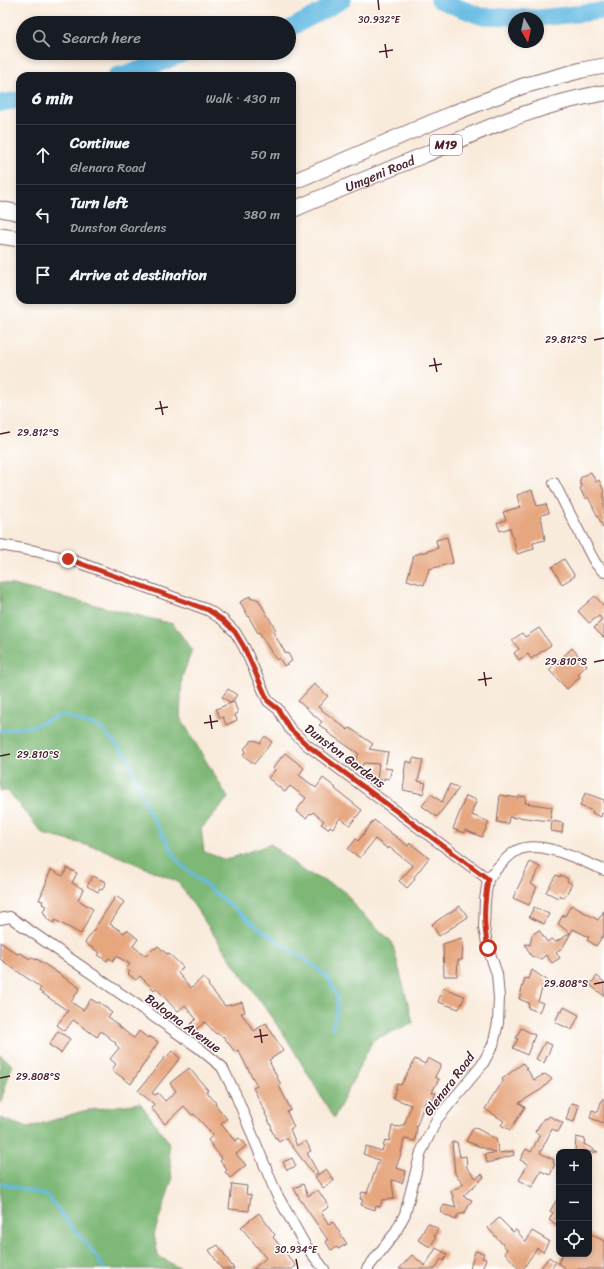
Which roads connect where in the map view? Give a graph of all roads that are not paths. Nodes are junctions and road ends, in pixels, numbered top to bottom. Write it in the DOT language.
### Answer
graph roads {
  1 [pos="604,66"];
  2 [pos="604,93"];
  3 [pos="296,180"];
  4 [pos="296,208"];
  5 [pos="0,209"];
  6 [pos="16,212"];
  7 [pos="0,236"];
  8 [pos="16,238"];
  9 [pos="554,483"];
  10 [pos="0,545"];
  11 [pos="604,572"];
  12 [pos="604,870"];
  13 [pos="488,879"];
  14 [pos="0,919"];
  15 [pos="324,1269"];
  16 [pos="367,1269"];
  1 -- 3 [label="highway, Umgeni Road / M19"];
  2 -- 4 [label="highway, Umgeni Road / M19"];
  5 -- 6 [label="highway"];
  7 -- 8 [label="highway"];
  9 -- 11 [label="street"];
  10 -- 13 [label="street, Dunston Gardens"];
  12 -- 13 [label="street"];
  13 -- 16 [label="street, Glenara Road"];
  14 -- 15 [label="street, Bologna Avenue"];
}
